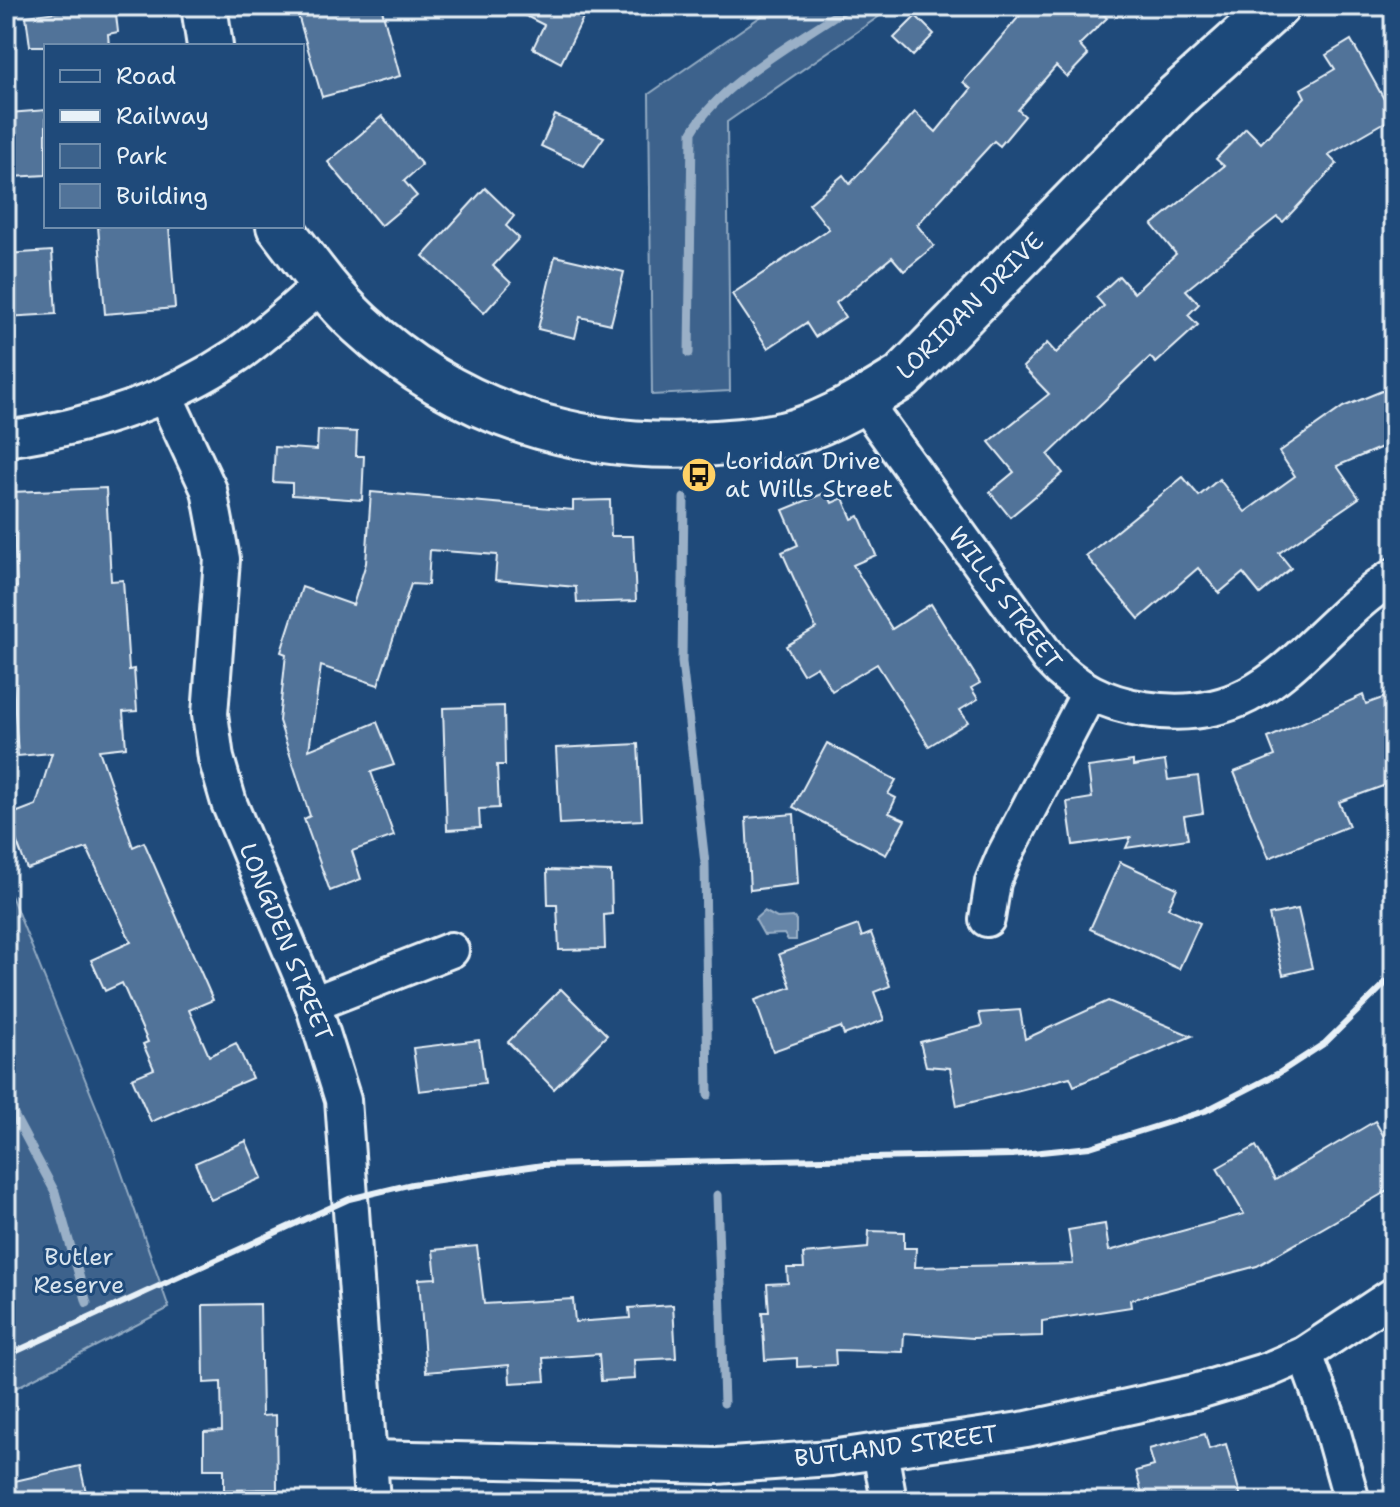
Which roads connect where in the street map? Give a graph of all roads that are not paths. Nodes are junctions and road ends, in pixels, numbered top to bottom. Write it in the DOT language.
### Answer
graph roads {
  1 [pos="204,6"];
  2 [pos="1277,6"];
  3 [pos="210,44"];
  4 [pos="281,228"];
  5 [pos="323,284"];
  6 [pos="165,396"];
  7 [pos="863,401"];
  8 [pos="6,439"];
  9 [pos="1394,576"];
  10 [pos="1089,693"];
  11 [pos="987,919"];
  12 [pos="451,950"];
  13 [pos="313,1004"];
  14 [pos="1394,1295"];
  15 [pos="1305,1354"];
  16 [pos="880,1451"];
  17 [pos="369,1458"];
  18 [pos="372,1501"];
  19 [pos="889,1501"];
  20 [pos="1352,1501"];
  1 -- 3 [label="street"];
  2 -- 7 [label="street, LORIDAN DRIVE"];
  4 -- 5 [label="street, LORIDAN DRIVE"];
  5 -- 6 [label="street"];
  5 -- 7 [label="street, LORIDAN DRIVE"];
  6 -- 8 [label="street"];
  6 -- 13 [label="street, LONGDEN STREET"];
  7 -- 10 [label="street, WILLS STREET"];
  9 -- 10 [label="street, WILLS STREET"];
  10 -- 11 [label="street"];
  12 -- 13 [label="street"];
  13 -- 17 [label="street, LONGDEN STREET"];
  14 -- 15 [label="street, BUTLAND STREET"];
  15 -- 16 [label="street, BUTLAND STREET"];
  15 -- 20 [label="street"];
  16 -- 17 [label="street, BUTLAND STREET"];
  16 -- 19 [label="street"];
  17 -- 18 [label="street, LONGDEN STREET"];
}
